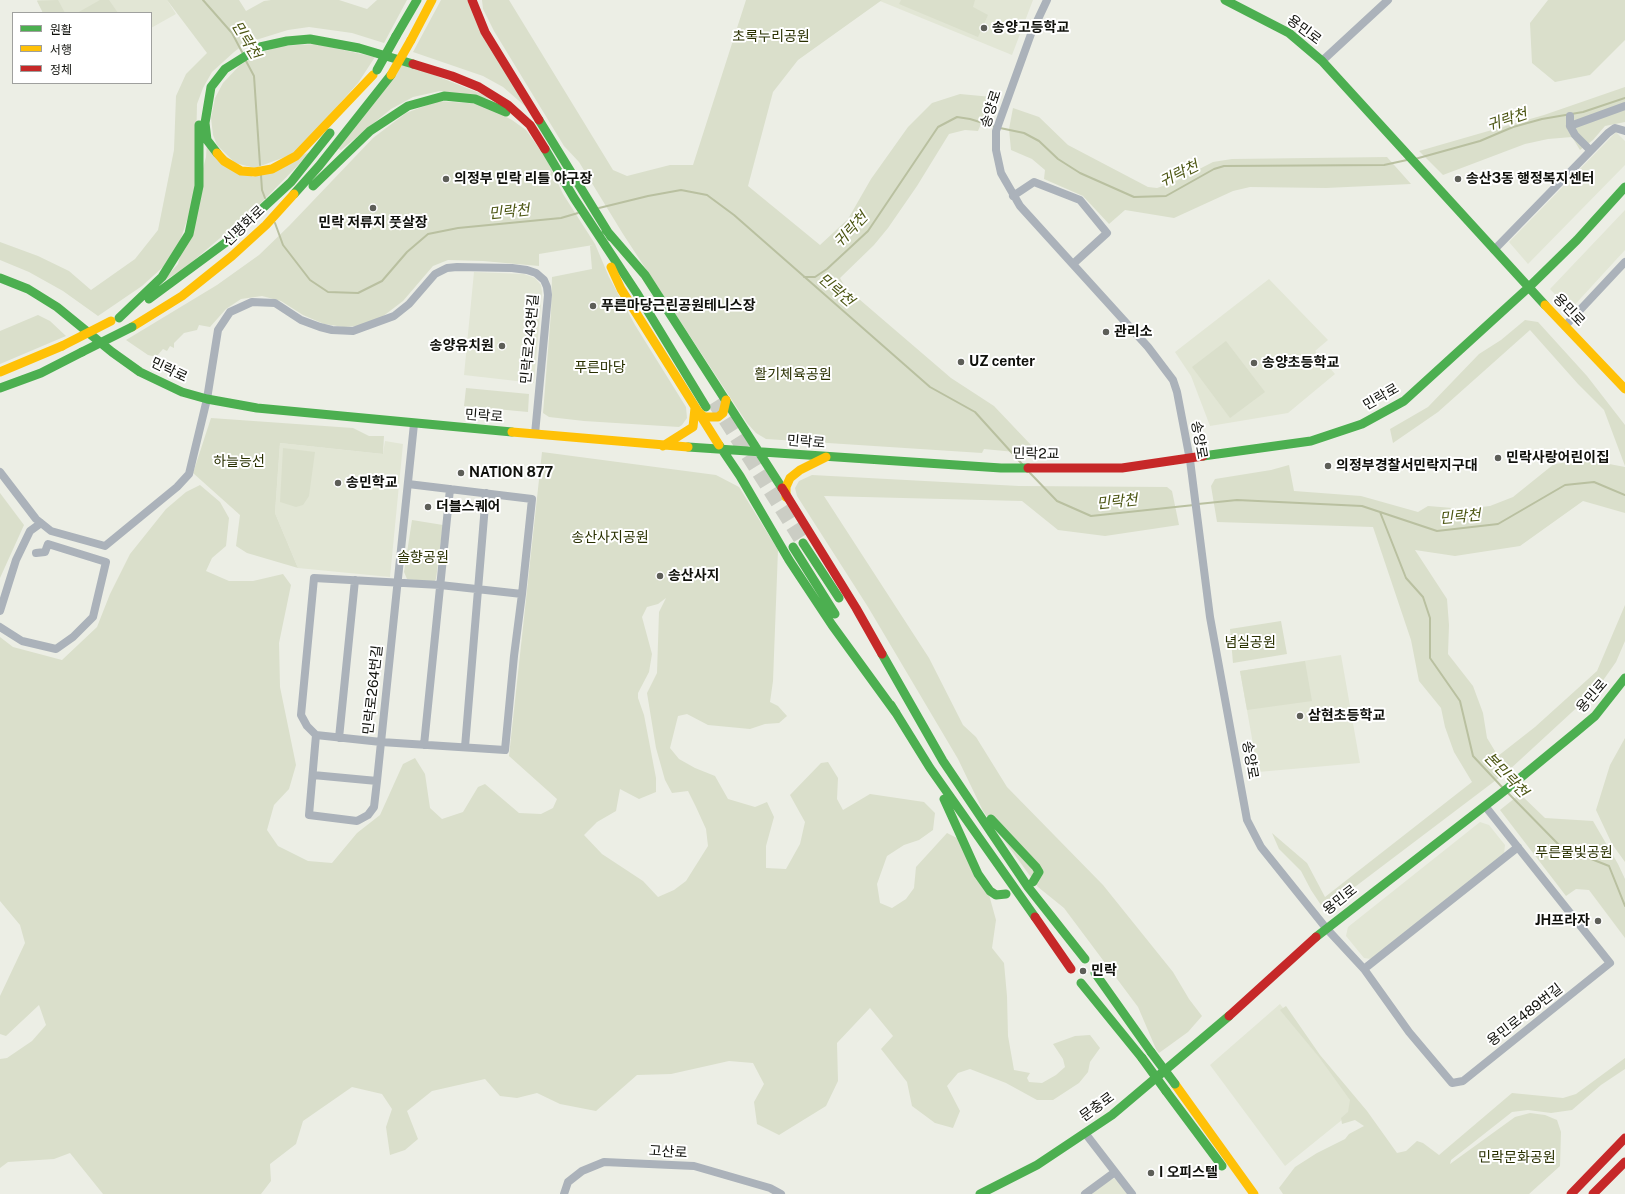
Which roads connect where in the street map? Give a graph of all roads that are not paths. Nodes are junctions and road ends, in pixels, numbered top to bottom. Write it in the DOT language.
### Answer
graph roads {
  1 [pos="417,0"];
  2 [pos="432,0"];
  3 [pos="472,0"];
  4 [pos="1047,0"];
  5 [pos="1225,0"];
  6 [pos="1388,0"];
  7 [pos="1322,61"];
  8 [pos="224,67"];
  9 [pos="375,73"];
  10 [pos="1625,106"];
  11 [pos="1570,116"];
  12 [pos="1570,126"];
  13 [pos="1625,132"];
  14 [pos="1590,150"];
  15 [pos="554,154"];
  16 [pos="1625,187"];
  17 [pos="299,195"];
  18 [pos="1013,196"];
  19 [pos="606,230"];
  20 [pos="596,232"];
  21 [pos="1494,250"];
  22 [pos="1625,262"];
  23 [pos="1073,264"];
  24 [pos="0,278"];
  25 [pos="1528,288"];
  26 [pos="115,320"];
  27 [pos="1565,326"];
  28 [pos="0,372"];
  29 [pos="0,388"];
  30 [pos="1625,389"];
  31 [pos="207,399"];
  32 [pos="726,400"];
  33 [pos="695,408"];
  34 [pos="414,424"];
  35 [pos="535,434"];
  36 [pos="663,446"];
  37 [pos="721,450"];
  38 [pos="760,453"];
  39 [pos="826,457"];
  40 [pos="1190,460"];
  41 [pos="1001,468"];
  42 [pos="1072,468"];
  43 [pos="0,472"];
  44 [pos="408,484"];
  45 [pos="450,489"];
  46 [pos="486,492"];
  47 [pos="786,497"];
  48 [pos="41,523"];
  49 [pos="812,537"];
  50 [pos="794,540"];
  51 [pos="803,544"];
  52 [pos="36,552"];
  53 [pos="789,560"];
  54 [pos="355,580"];
  55 [pos="399,583"];
  56 [pos="440,585"];
  57 [pos="478,589"];
  58 [pos="522,594"];
  59 [pos="0,611"];
  60 [pos="0,627"];
  61 [pos="1625,678"];
  62 [pos="909,704"];
  63 [pos="896,713"];
  64 [pos="316,735"];
  65 [pos="339,738"];
  66 [pos="381,742"];
  67 [pos="424,745"];
  68 [pos="465,747"];
  69 [pos="942,761"];
  70 [pos="930,768"];
  71 [pos="313,775"];
  72 [pos="377,781"];
  73 [pos="1485,806"];
  74 [pos="1518,847"];
  75 [pos="1033,882"];
  76 [pos="1006,894"];
  77 [pos="1326,928"];
  78 [pos="1085,959"];
  79 [pos="1071,969"];
  80 [pos="1364,969"];
  81 [pos="1095,973"];
  82 [pos="1081,983"];
  83 [pos="1219,1025"];
  84 [pos="1208,1130"];
  85 [pos="1085,1133"];
  86 [pos="1625,1138"];
  87 [pos="1625,1162"];
  88 [pos="1115,1172"];
  89 [pos="995,1191"];
  90 [pos="564,1194"];
  91 [pos="781,1194"];
  92 [pos="980,1194"];
  93 [pos="1085,1194"];
  94 [pos="1132,1194"];
  95 [pos="1243,1194"];
  96 [pos="1254,1194"];
  97 [pos="1263,1194"];
  98 [pos="1571,1194"];
  99 [pos="1593,1194"];
  1 -- 9 [label="main road, 신평화로, bridge"];
  2 -- 17 [label="main road, 신평화로, bridge"];
  3 -- 15 [label="main road"];
  4 -- 18 [label="street, 송양로"];
  5 -- 7 [label="main road, 용민로"];
  6 -- 7 [label="street, 용민로"];
  7 -- 21 [label="main road, 용민로"];
  8 -- 9 [label="main road"];
  8 -- 15 [label="main road"];
  8 -- 26 [label="main road"];
  9 -- 26 [label="main road, 신평화로"];
  10 -- 12 [label="street"];
  11 -- 12 [label="street"];
  12 -- 14 [label="street"];
  13 -- 14 [label="street"];
  14 -- 21 [label="street"];
  15 -- 17 [label="main road"];
  15 -- 19 [label="main road"];
  15 -- 20 [label="main road"];
  16 -- 25 [label="main road, 민락로"];
  17 -- 29 [label="main road, 신평화로, bridge"];
  18 -- 23 [label="street, 송양로"];
  18 -- 23 [label="street"];
  19 -- 20 [label="main road"];
  19 -- 32 [label="main road"];
  20 -- 33 [label="main road"];
  21 -- 25 [label="main road, 용민로"];
  22 -- 27 [label="street"];
  23 -- 40 [label="street, 송양로"];
  24 -- 31 [label="main road, 민락로"];
  25 -- 27 [label="main road, 용민로"];
  25 -- 40 [label="main road, 민락로"];
  26 -- 28 [label="main road, 신평화로, bridge"];
  27 -- 30 [label="main road, 용민로"];
  31 -- 34 [label="main road, 민락로"];
  31 -- 35 [label="street, 민락로243번길"];
  31 -- 48 [label="street, 민락로243번길"];
  32 -- 33 [label="main road"];
  32 -- 38 [label="main road"];
  33 -- 36 [label="main road"];
  33 -- 37 [label="main road"];
  34 -- 35 [label="main road, 민락로"];
  34 -- 44 [label="street, 민락로264번길"];
  35 -- 36 [label="main road, 민락로"];
  36 -- 37 [label="main road, 민락로"];
  37 -- 38 [label="main road, 민락로"];
  37 -- 53 [label="main road"];
  38 -- 39 [label="main road, 민락로"];
  38 -- 47 [label="main road"];
  39 -- 41 [label="main road, 민락로"];
  39 -- 47 [label="main road"];
  40 -- 42 [label="main road, 민락로"];
  40 -- 77 [label="street, 송양로"];
  41 -- 42 [label="main road, 민락2교"];
  43 -- 48 [label="street"];
  44 -- 45 [label="street"];
  44 -- 55 [label="street, 민락로264번길"];
  45 -- 46 [label="street"];
  45 -- 56 [label="street"];
  46 -- 57 [label="street"];
  46 -- 58 [label="street"];
  47 -- 49 [label="main road"];
  48 -- 59 [label="street"];
  49 -- 50 [label="main road"];
  49 -- 62 [label="main road"];
  50 -- 53 [label="main road"];
  50 -- 63 [label="main road"];
  51 -- 62 [label="main road"];
  52 -- 60 [label="street"];
  53 -- 63 [label="main road"];
  54 -- 55 [label="street"];
  54 -- 64 [label="street"];
  54 -- 65 [label="street"];
  55 -- 56 [label="street"];
  55 -- 66 [label="street, 민락로264번길"];
  56 -- 57 [label="street"];
  56 -- 67 [label="street"];
  57 -- 58 [label="street"];
  57 -- 68 [label="street"];
  58 -- 68 [label="street"];
  61 -- 73 [label="main road, 용민로"];
  62 -- 69 [label="main road"];
  63 -- 70 [label="main road"];
  64 -- 65 [label="street"];
  64 -- 71 [label="street, 민락로264번길"];
  65 -- 66 [label="street"];
  66 -- 67 [label="street"];
  66 -- 72 [label="street, 민락로264번길"];
  67 -- 68 [label="street"];
  69 -- 75 [label="main road"];
  69 -- 78 [label="main road"];
  70 -- 76 [label="main road"];
  70 -- 79 [label="main road"];
  71 -- 72 [label="street"];
  71 -- 72 [label="street, 민락로264번길"];
  73 -- 74 [label="street, 용민로489번길"];
  73 -- 77 [label="main road, 용민로"];
  74 -- 80 [label="street"];
  74 -- 80 [label="street, 용민로489번길"];
  77 -- 80 [label="street, 용민로489번길"];
  77 -- 83 [label="main road, 용민로"];
  81 -- 84 [label="main road, bridge"];
  82 -- 95 [label="main road, bridge"];
  83 -- 85 [label="main road, 문충로"];
  84 -- 96 [label="main road"];
  84 -- 97 [label="main road"];
  85 -- 88 [label="street"];
  85 -- 89 [label="main road, 문충로"];
  86 -- 98 [label="main road"];
  87 -- 99 [label="main road"];
  88 -- 93 [label="street"];
  88 -- 94 [label="street"];
  89 -- 92 [label="main road, 문충로"];
  90 -- 91 [label="street, 고산로"];
}
